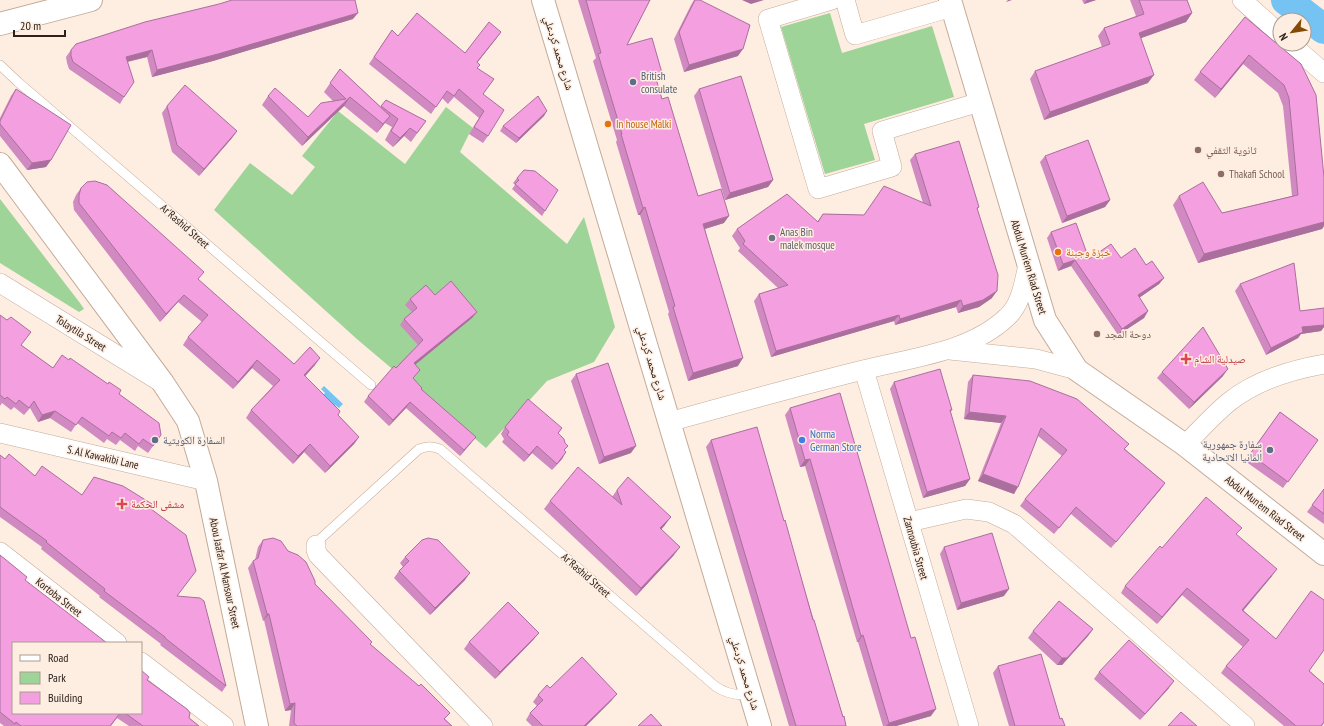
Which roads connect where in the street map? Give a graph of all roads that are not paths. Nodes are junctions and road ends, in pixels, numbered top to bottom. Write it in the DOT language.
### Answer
graph roads {
  1 [pos="91,0"];
  2 [pos="543,0"];
  3 [pos="832,0"];
  4 [pos="845,0"];
  5 [pos="1242,0"];
  6 [pos="951,3"];
  7 [pos="0,24"];
  8 [pos="1272,27"];
  9 [pos="1300,52"];
  10 [pos="0,65"];
  11 [pos="1324,73"];
  12 [pos="980,102"];
  13 [pos="0,164"];
  14 [pos="1028,264"];
  15 [pos="0,283"];
  16 [pos="949,350"];
  17 [pos="1324,364"];
  18 [pos="864,370"];
  19 [pos="1077,370"];
  20 [pos="163,383"];
  21 [pos="371,385"];
  22 [pos="670,422"];
  23 [pos="0,433"];
  24 [pos="1185,445"];
  25 [pos="206,481"];
  26 [pos="909,522"];
  27 [pos="316,545"];
  28 [pos="0,552"];
  29 [pos="1324,554"];
  30 [pos="116,642"];
  31 [pos="142,663"];
  32 [pos="751,694"];
  33 [pos="224,726"];
  34 [pos="257,726"];
  35 [pos="484,726"];
  36 [pos="760,726"];
  37 [pos="969,726"];
  38 [pos="1245,726"];
  1 -- 7 [label="main road"];
  2 -- 22 [label="main road, شارع محمد كردعلي"];
  3 -- 12 [label="street"];
  4 -- 6 [label="street"];
  5 -- 8 [label="street"];
  6 -- 12 [label="main road, Abdul Mun'em Riad Street"];
  9 -- 11 [label="street"];
  10 -- 21 [label="lane, Ar'Rashid Street"];
  12 -- 14 [label="main road, Abdul Mun'em Riad Street"];
  13 -- 20 [label="main road, Abou Jaafar Al Mansour Street"];
  14 -- 16 [label="street"];
  14 -- 19 [label="main road, Abdul Mun'em Riad Street"];
  15 -- 20 [label="street, Tolaytila Street"];
  16 -- 18 [label="street"];
  16 -- 19 [label="street"];
  17 -- 24 [label="street"];
  18 -- 22 [label="street"];
  18 -- 26 [label="street, Zannoubia Street"];
  19 -- 24 [label="main road, Abdul Mun'em Riad Street"];
  20 -- 25 [label="main road, Abou Jaafar Al Mansour Street"];
  22 -- 32 [label="main road, شارع محمد كردعلي"];
  23 -- 25 [label="street, S. Al Kawakibi Lane"];
  24 -- 29 [label="main road, Abdul Mun'em Riad Street"];
  25 -- 34 [label="main road, Abou Jaafar Al Mansour Street"];
  26 -- 37 [label="street, Zannoubia Street"];
  26 -- 38 [label="street"];
  27 -- 32 [label="lane, Ar'Rashid Street"];
  27 -- 35 [label="street"];
  28 -- 30 [label="street, Kortoba Street"];
  31 -- 33 [label="street"];
  32 -- 36 [label="main road, شارع محمد كردعلي"];
}
